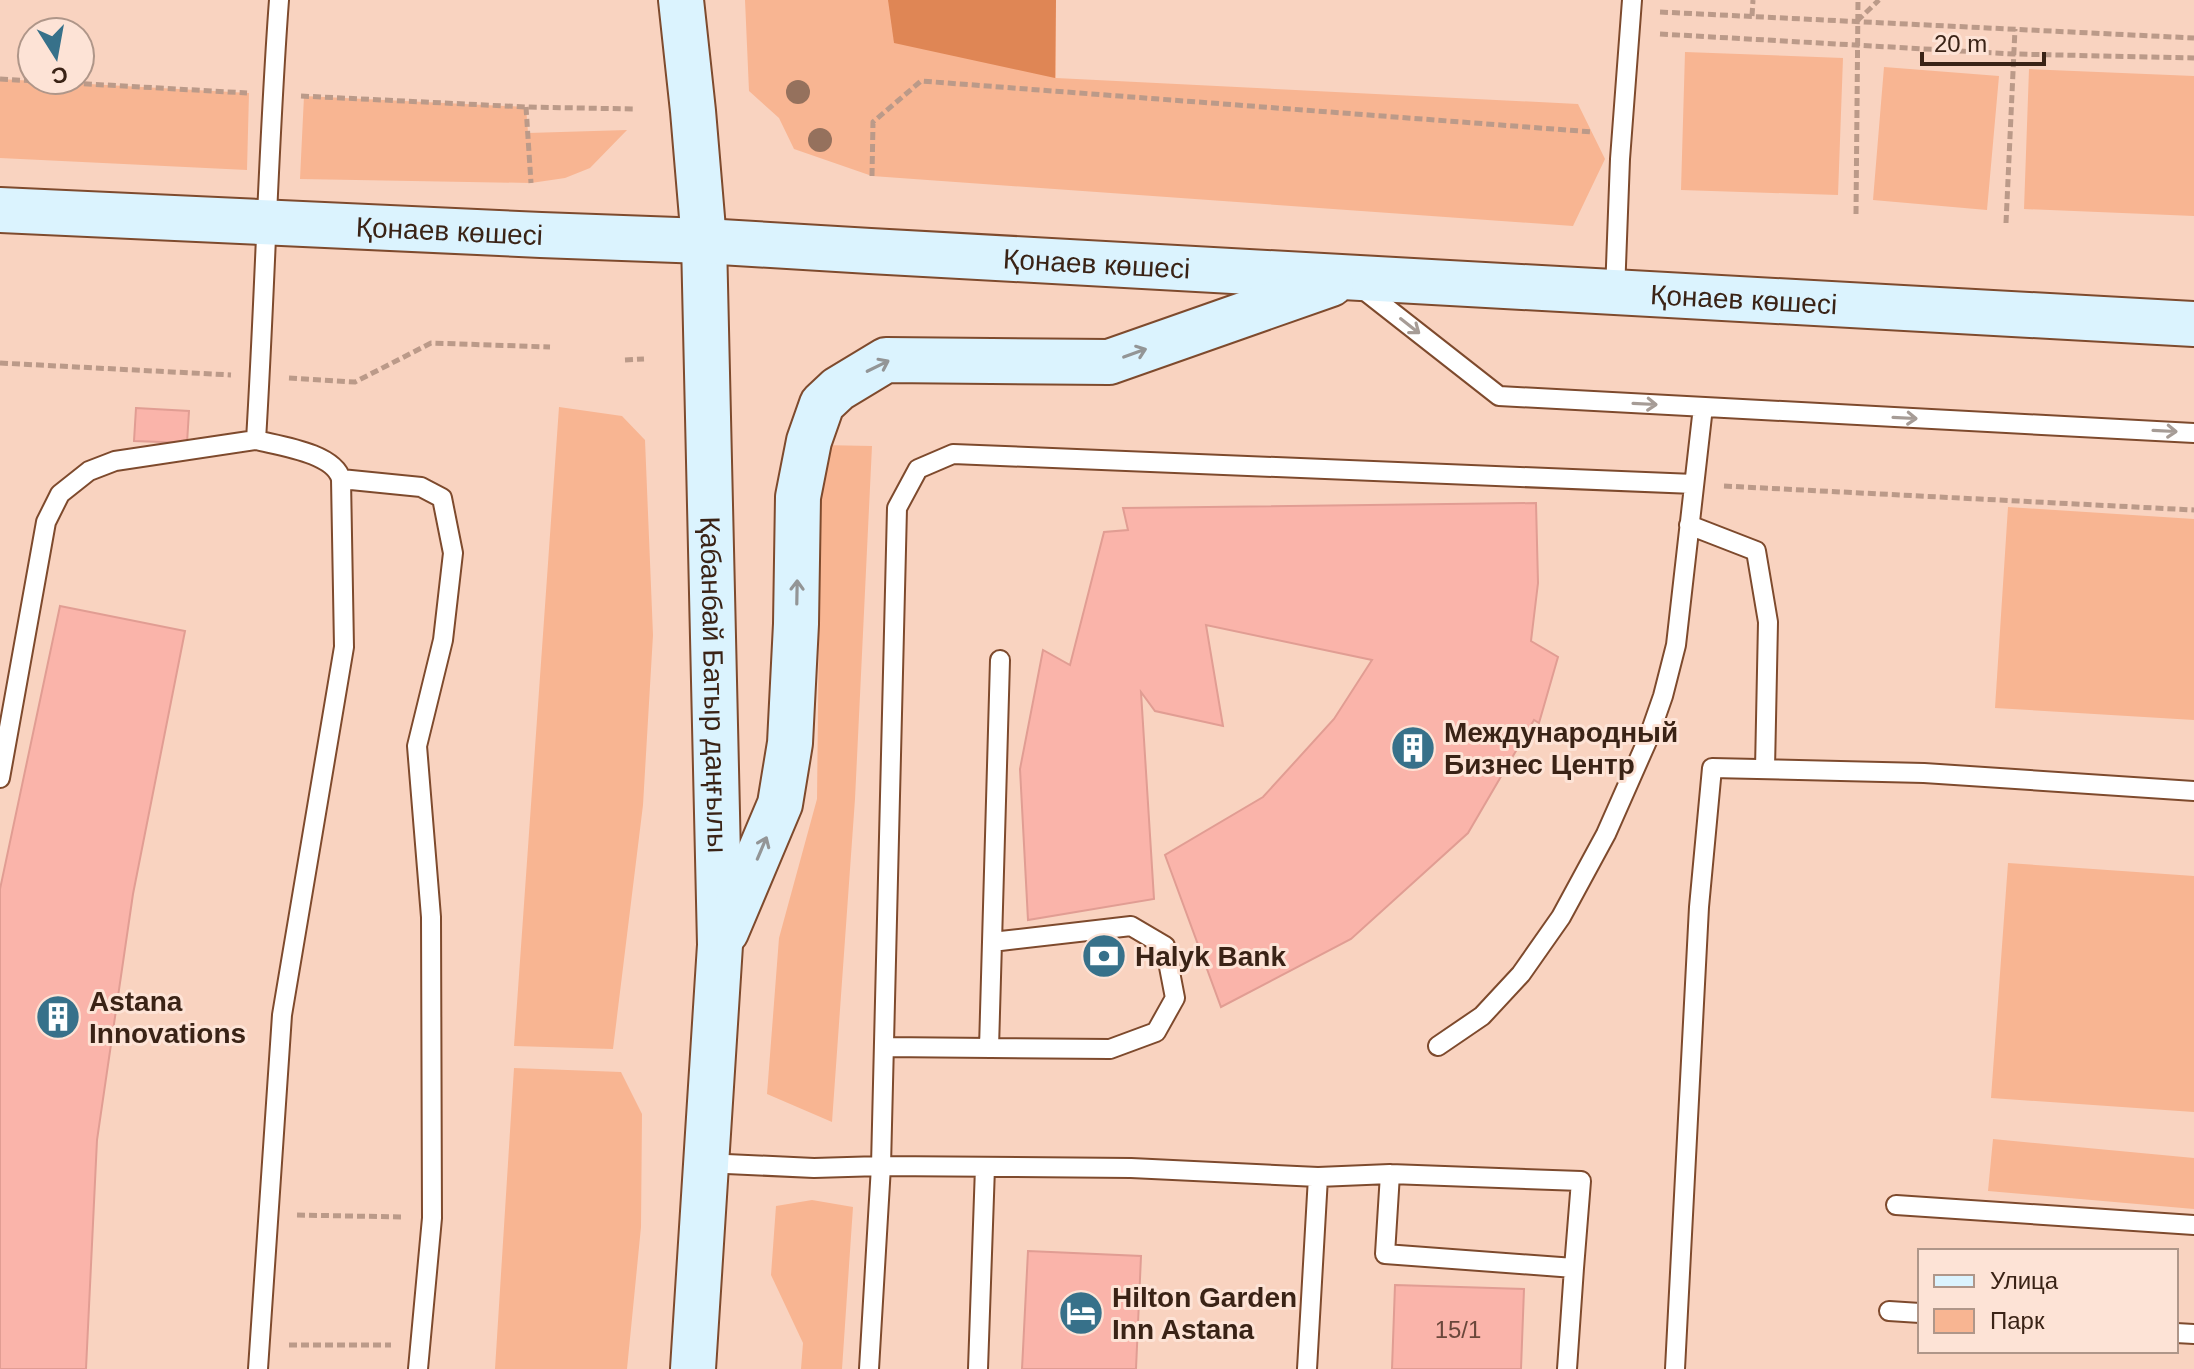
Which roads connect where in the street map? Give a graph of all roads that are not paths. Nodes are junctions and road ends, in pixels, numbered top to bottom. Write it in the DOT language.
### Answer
graph roads {
  1 [pos="279,0"];
  2 [pos="681,0"];
  3 [pos="1632,6"];
  4 [pos="0,210"];
  5 [pos="268,222"];
  6 [pos="704,241"];
  7 [pos="1349,277"];
  8 [pos="1615,292"];
  9 [pos="2194,324"];
  10 [pos="1703,407"];
  11 [pos="2194,433"];
  12 [pos="256,440"];
  13 [pos="341,479"];
  14 [pos="1694,484"];
  15 [pos="1689,525"];
  16 [pos="1000,660"];
  17 [pos="1765,769"];
  18 [pos="0,778"];
  19 [pos="2194,791"];
  20 [pos="992,942"];
  21 [pos="720,945"];
  22 [pos="1438,1046"];
  23 [pos="884,1047"];
  24 [pos="989,1048"];
  25 [pos="705,1163"];
  26 [pos="881,1166"];
  27 [pos="985,1167"];
  28 [pos="1390,1174"];
  29 [pos="1318,1177"];
  30 [pos="1896,1205"];
  31 [pos="2194,1225"];
  32 [pos="1574,1268"];
  33 [pos="1889,1311"];
  34 [pos="1918,1313"];
  35 [pos="258,1369"];
  36 [pos="418,1369"];
  37 [pos="693,1369"];
  38 [pos="869,1369"];
  39 [pos="978,1369"];
  40 [pos="1307,1369"];
  41 [pos="1567,1369"];
  42 [pos="1675,1369"];
  1 -- 5 [label="lane"];
  2 -- 6 [label="main road, Қабанбай Батыр даңғылы"];
  3 -- 8 [label="lane"];
  4 -- 5 [label="main road, Қонаев көшесі"];
  5 -- 6 [label="main road, Қонаев көшесі"];
  5 -- 12 [label="lane"];
  6 -- 7 [label="main road, Қонаев көшесі"];
  6 -- 21 [label="main road, Қабанбай Батыр даңғылы"];
  7 -- 8 [label="main road, Қонаев көшесі"];
  7 -- 10 [label="lane, one-way"];
  21 -- 7 [label="main road, one-way"];
  8 -- 9 [label="main road, Қонаев көшесі"];
  10 -- 11 [label="lane, one-way"];
  10 -- 14 [label="lane"];
  12 -- 13 [label="lane"];
  12 -- 18 [label="lane"];
  13 -- 35 [label="lane"];
  13 -- 36 [label="lane"];
  14 -- 15 [label="lane"];
  14 -- 23 [label="lane"];
  15 -- 17 [label="lane"];
  15 -- 22 [label="lane"];
  16 -- 20 [label="lane"];
  17 -- 19 [label="lane"];
  17 -- 42 [label="lane"];
  20 -- 24 [label="lane"];
  20 -- 24 [label="lane"];
  21 -- 25 [label="main road, Қабанбай Батыр даңғылы"];
  23 -- 24 [label="lane"];
  23 -- 26 [label="lane"];
  25 -- 26 [label="lane"];
  25 -- 37 [label="main road, Қабанбай Батыр даңғылы"];
  26 -- 27 [label="lane"];
  26 -- 38 [label="lane"];
  27 -- 29 [label="lane"];
  27 -- 39 [label="lane"];
  28 -- 29 [label="lane"];
  28 -- 32 [label="lane"];
  28 -- 32 [label="lane"];
  29 -- 40 [label="lane"];
  30 -- 31 [label="lane"];
  32 -- 41 [label="lane"];
  33 -- 34 [label="lane"];
}
